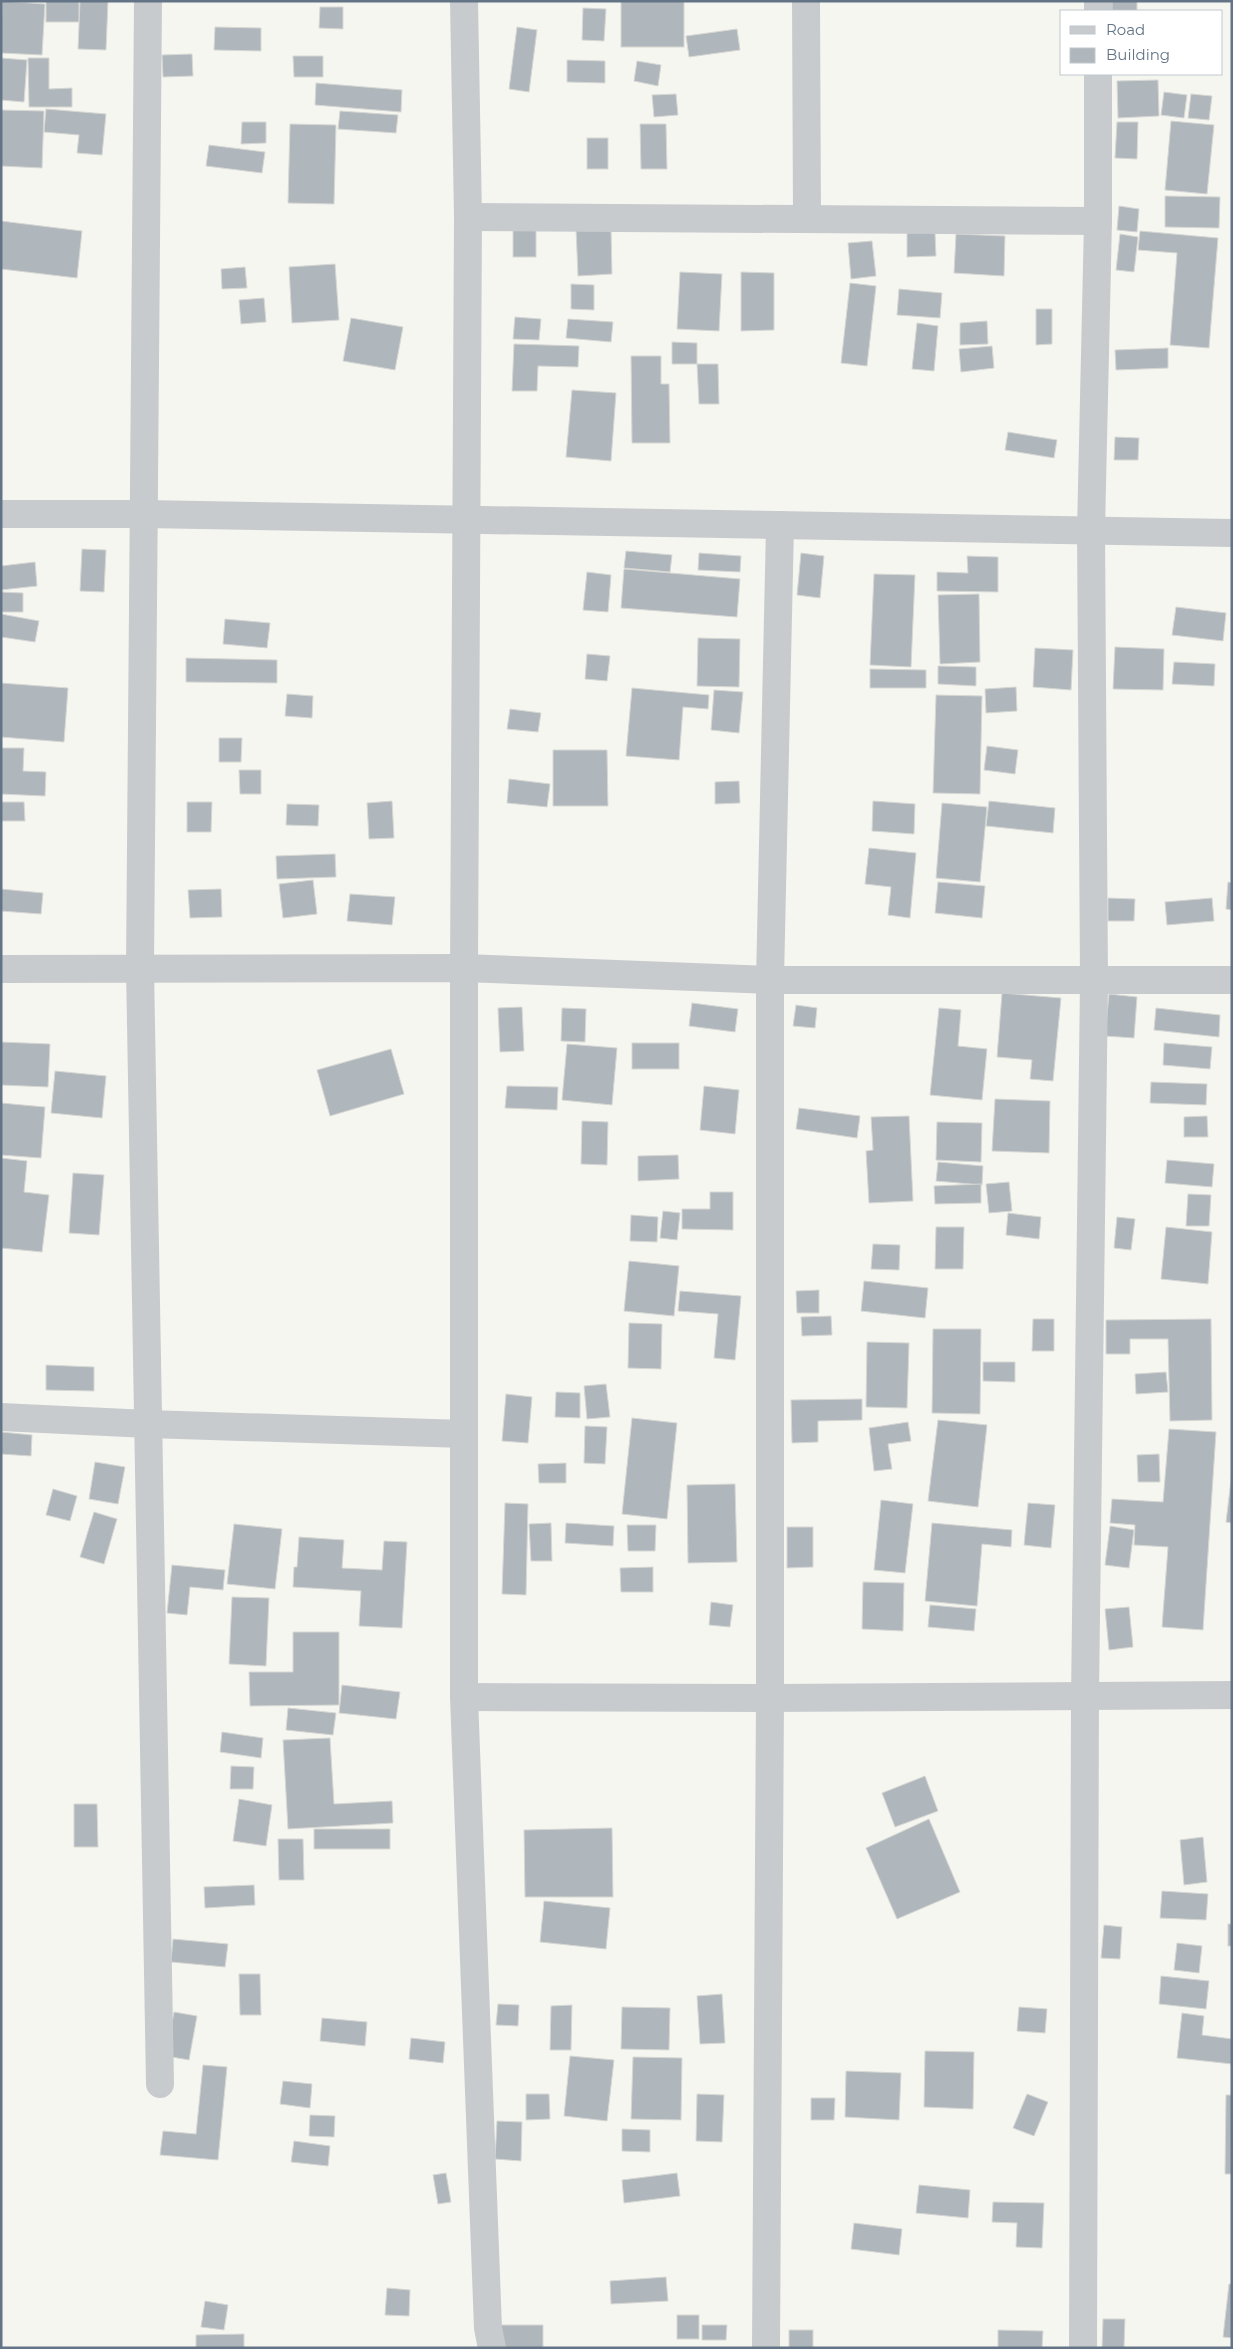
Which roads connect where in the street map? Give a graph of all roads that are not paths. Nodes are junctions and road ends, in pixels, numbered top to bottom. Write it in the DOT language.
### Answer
graph roads {
  1 [pos="148,1"];
  2 [pos="464,1"];
  3 [pos="806,1"];
  4 [pos="1098,75"];
  5 [pos="468,217"];
  6 [pos="806,219"];
  7 [pos="1098,220"];
  8 [pos="1,514"];
  9 [pos="144,514"];
  10 [pos="466,521"];
  11 [pos="780,525"];
  12 [pos="1091,530"];
  13 [pos="1232,533"];
  14 [pos="140,968"];
  15 [pos="464,968"];
  16 [pos="1,969"];
  17 [pos="770,980"];
  18 [pos="1094,980"];
  19 [pos="1232,980"];
  20 [pos="1,1416"];
  21 [pos="148,1424"];
  22 [pos="464,1434"];
  23 [pos="1232,1695"];
  24 [pos="464,1697"];
  25 [pos="1085,1697"];
  26 [pos="770,1698"];
  27 [pos="160,2084"];
  28 [pos="492,2348"];
  29 [pos="766,2348"];
  30 [pos="1082,2348"];
  1 -- 9 [label="street"];
  2 -- 5 [label="street"];
  3 -- 6 [label="street"];
  4 -- 7 [label="street"];
  5 -- 6 [label="street"];
  5 -- 10 [label="street"];
  6 -- 7 [label="street"];
  7 -- 12 [label="street"];
  8 -- 9 [label="street"];
  9 -- 10 [label="street"];
  9 -- 14 [label="street"];
  10 -- 11 [label="street"];
  10 -- 15 [label="street"];
  11 -- 12 [label="street"];
  11 -- 17 [label="street"];
  12 -- 13 [label="street"];
  12 -- 18 [label="street"];
  14 -- 15 [label="street"];
  14 -- 16 [label="street"];
  14 -- 21 [label="street"];
  15 -- 17 [label="street"];
  15 -- 22 [label="street"];
  17 -- 18 [label="street"];
  17 -- 26 [label="street"];
  18 -- 19 [label="street"];
  18 -- 25 [label="street"];
  20 -- 21 [label="street"];
  21 -- 22 [label="street"];
  21 -- 27 [label="street"];
  22 -- 24 [label="street"];
  23 -- 25 [label="street"];
  24 -- 26 [label="street"];
  24 -- 28 [label="street"];
  25 -- 26 [label="street"];
  25 -- 30 [label="street"];
  26 -- 29 [label="street"];
}
